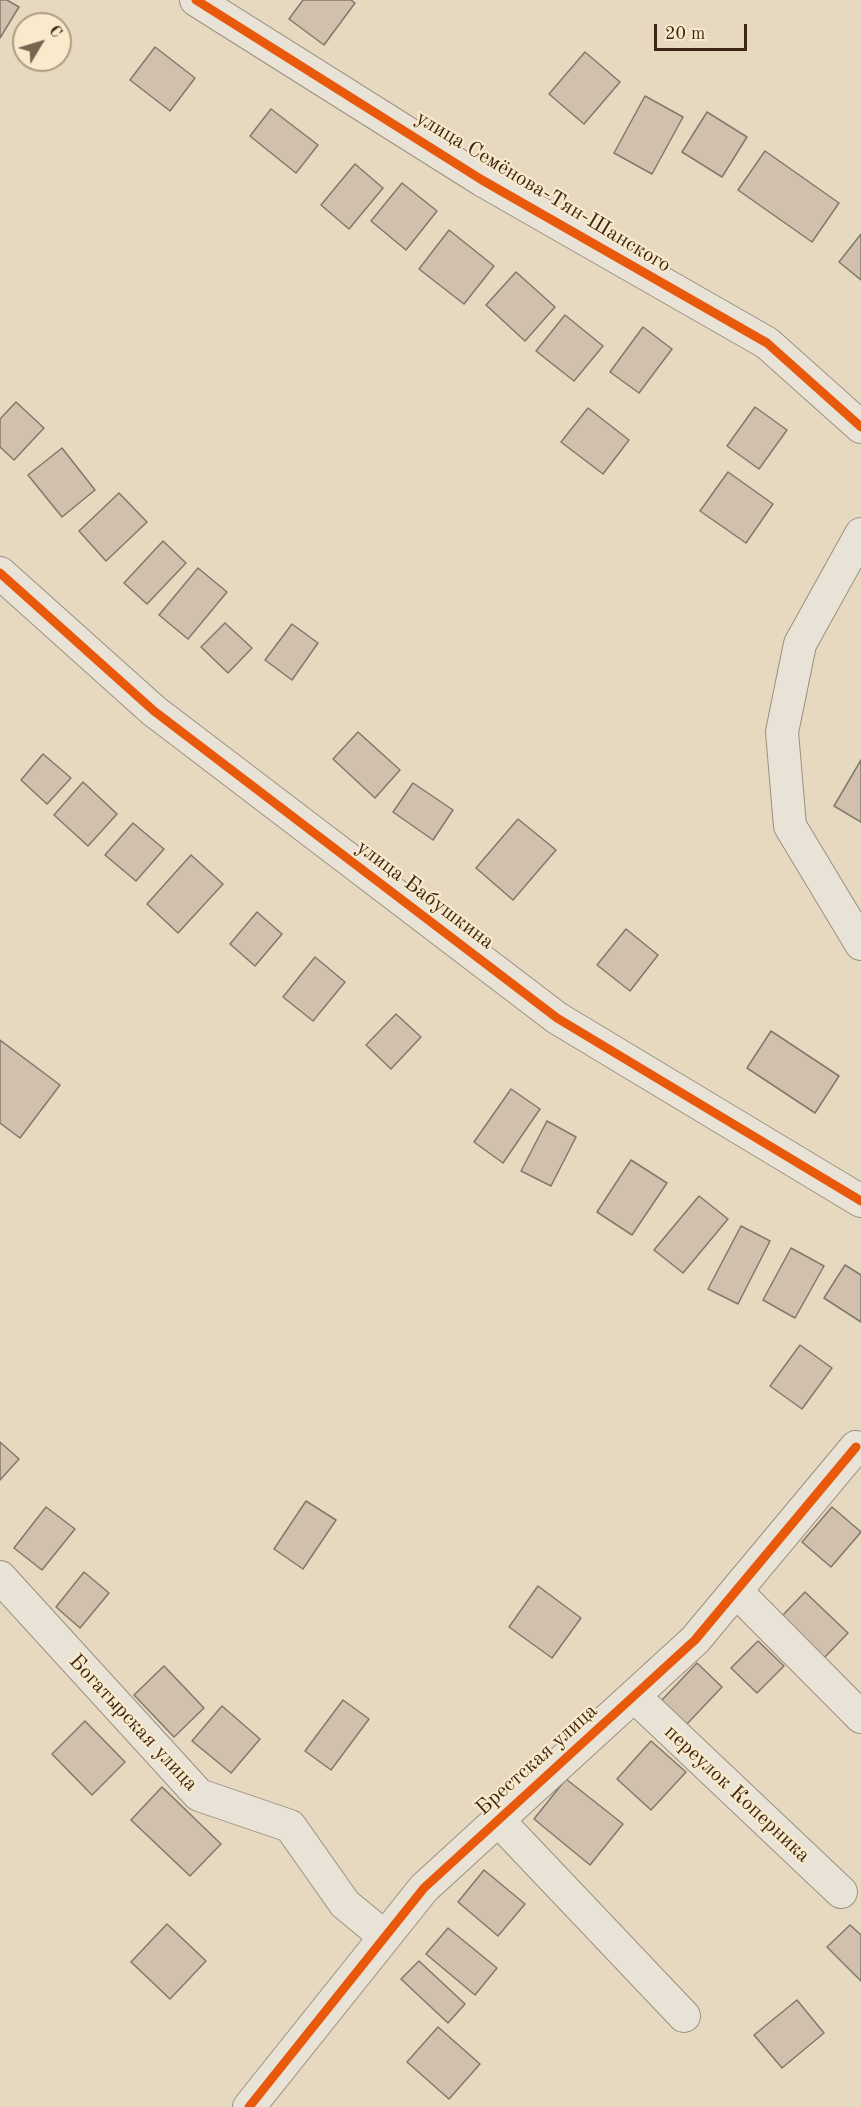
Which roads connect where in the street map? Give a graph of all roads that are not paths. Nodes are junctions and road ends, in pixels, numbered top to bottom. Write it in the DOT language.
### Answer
graph roads {
  1 [pos="196,0"];
  2 [pos="861,427"];
  3 [pos="861,534"];
  4 [pos="0,573"];
  5 [pos="861,944"];
  6 [pos="861,1201"];
  7 [pos="856,1447"];
  8 [pos="0,1577"];
  9 [pos="736,1591"];
  10 [pos="634,1696"];
  11 [pos="861,1717"];
  12 [pos="498,1820"];
  13 [pos="841,1892"];
  14 [pos="385,1937"];
  15 [pos="684,2016"];
  16 [pos="249,2107"];
  1 -- 2 [label="street, улица Семёнова-Тян-Шанского"];
  3 -- 5 [label="street"];
  4 -- 6 [label="street, улица Бабушкина"];
  7 -- 9 [label="street, Брестская улица"];
  8 -- 14 [label="street, Богатырская улица"];
  9 -- 10 [label="street, Брестская улица"];
  9 -- 11 [label="street"];
  10 -- 12 [label="street, Брестская улица"];
  10 -- 13 [label="street, переулок Коперника"];
  12 -- 14 [label="street, Брестская улица"];
  12 -- 15 [label="street"];
  14 -- 16 [label="street, Брестская улица"];
}
